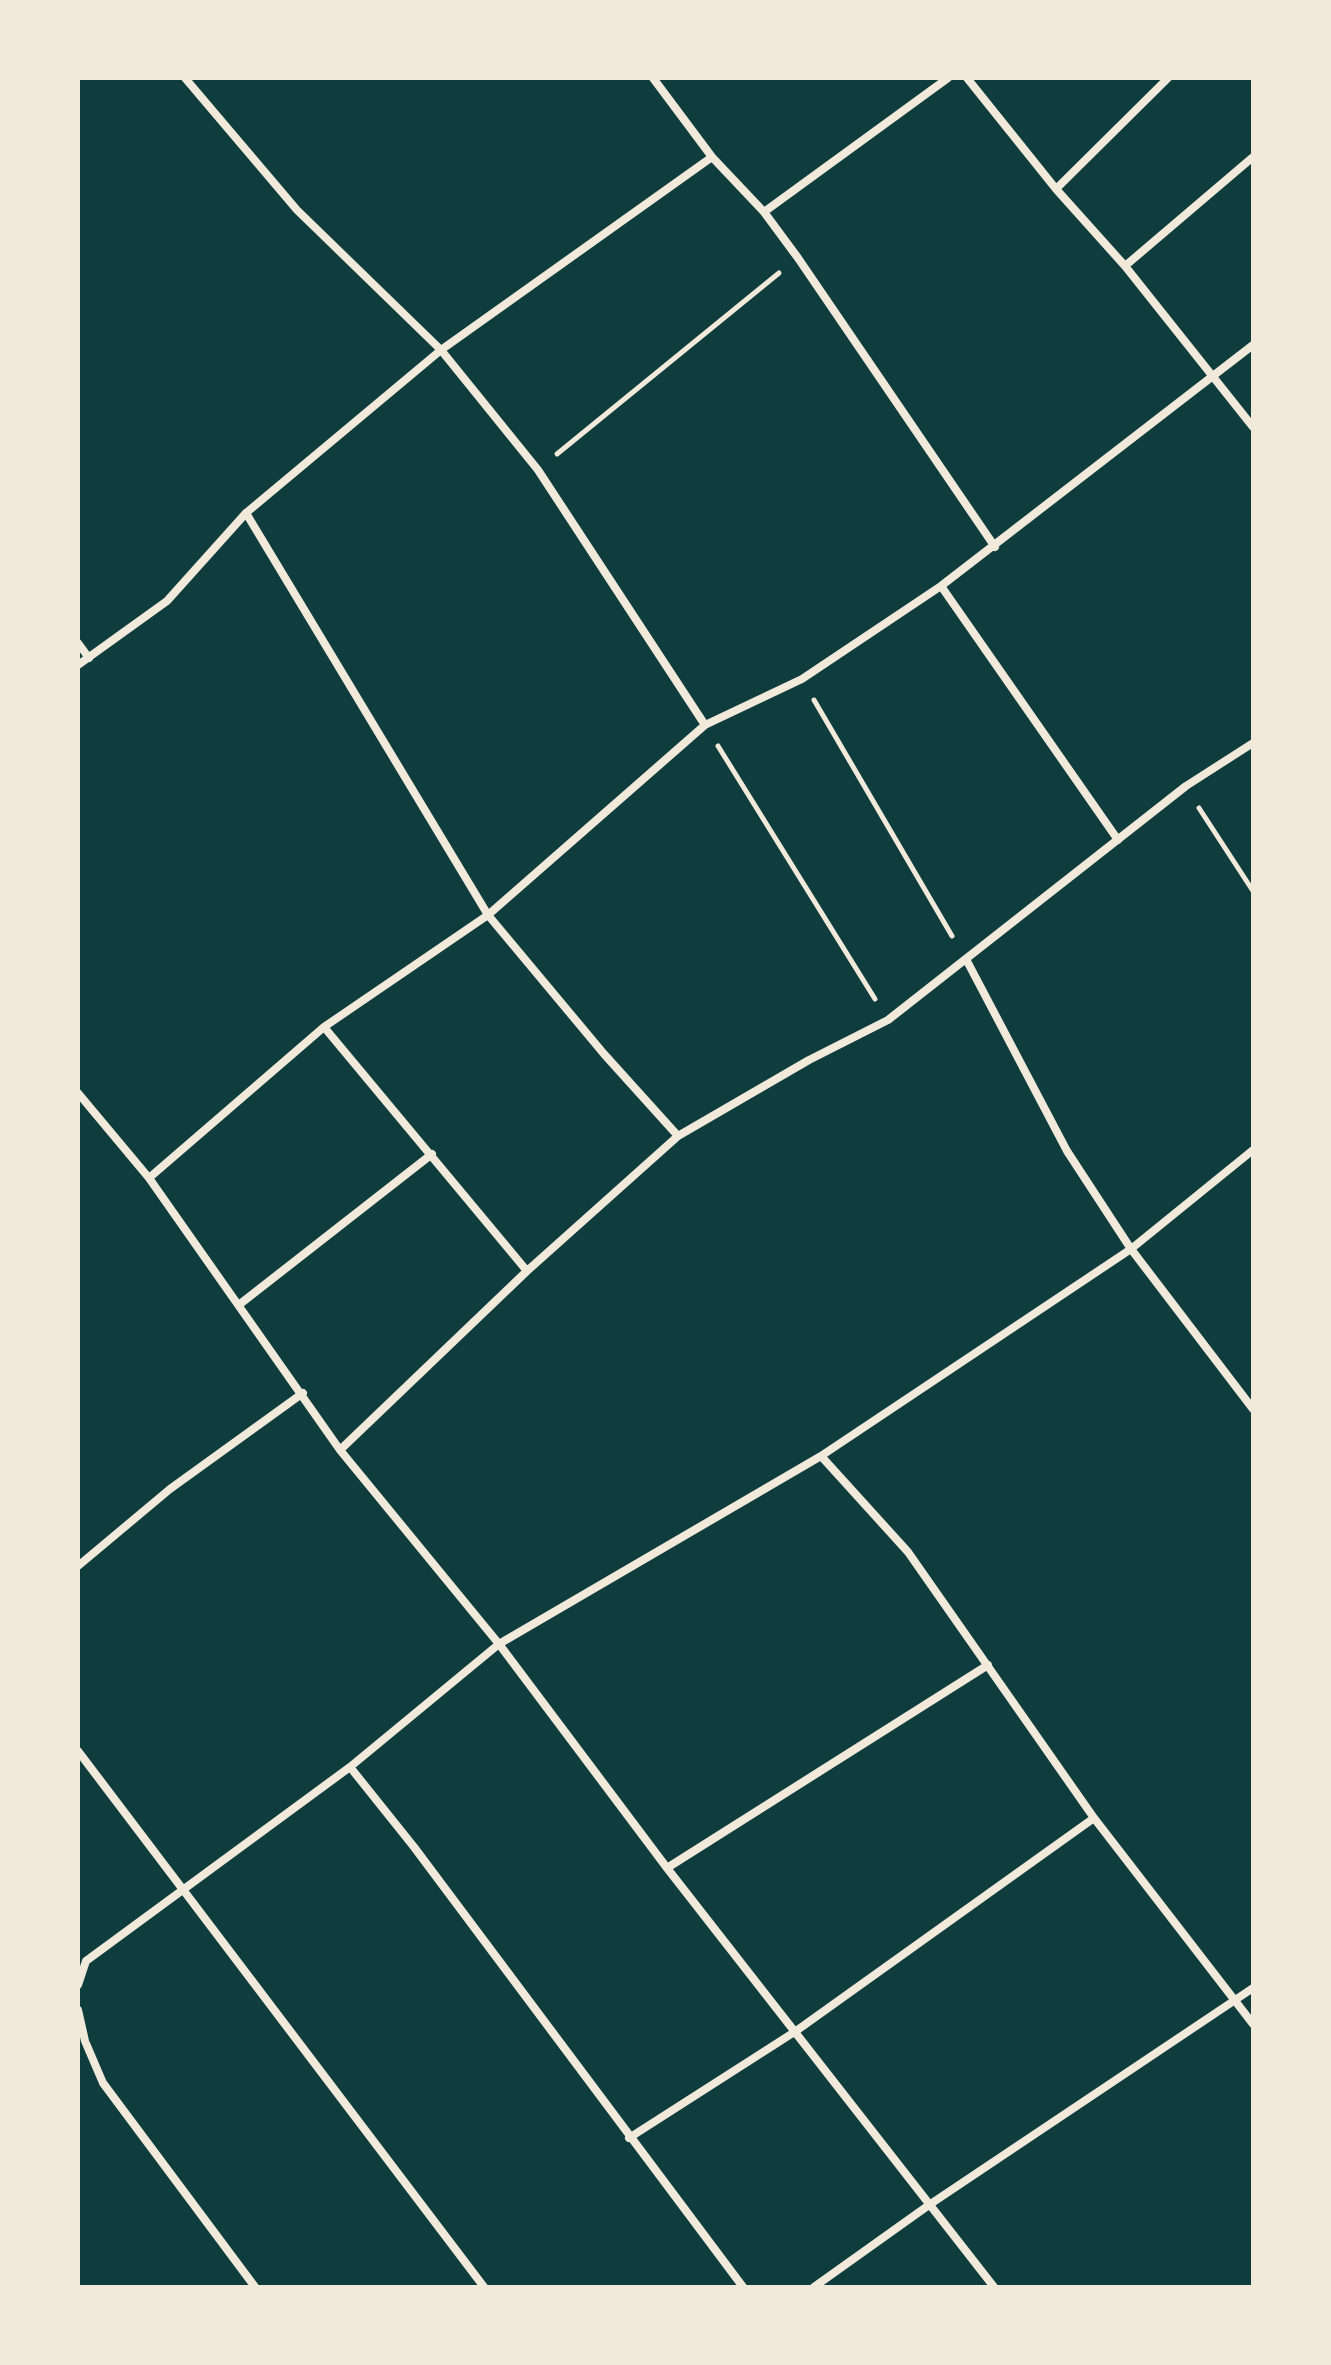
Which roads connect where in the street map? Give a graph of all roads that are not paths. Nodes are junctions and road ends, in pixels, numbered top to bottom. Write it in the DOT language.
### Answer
graph roads {
  1 [pos="185,78"];
  2 [pos="653,78"];
  3 [pos="948,78"];
  4 [pos="967,78"];
  5 [pos="1168,78"];
  6 [pos="712,157"];
  7 [pos="1253,157"];
  8 [pos="1056,189"];
  9 [pos="764,212"];
  10 [pos="1125,266"];
  11 [pos="1253,345"];
  12 [pos="441,350"];
  13 [pos="1211,378"];
  14 [pos="1253,427"];
  15 [pos="246,513"];
  16 [pos="995,547"];
  17 [pos="941,586"];
  18 [pos="78,643"];
  19 [pos="89,658"];
  20 [pos="78,665"];
  21 [pos="705,725"];
  22 [pos="1253,743"];
  23 [pos="1118,840"];
  24 [pos="488,915"];
  25 [pos="967,961"];
  26 [pos="324,1027"];
  27 [pos="78,1093"];
  28 [pos="678,1136"];
  29 [pos="1253,1150"];
  30 [pos="432,1154"];
  31 [pos="149,1178"];
  32 [pos="1131,1249"];
  33 [pos="527,1271"];
  34 [pos="240,1304"];
  35 [pos="303,1393"];
  36 [pos="1253,1409"];
  37 [pos="340,1450"];
  38 [pos="821,1456"];
  39 [pos="78,1566"];
  40 [pos="499,1644"];
  41 [pos="988,1665"];
  42 [pos="78,1751"];
  43 [pos="350,1767"];
  44 [pos="1094,1818"];
  45 [pos="667,1868"];
  46 [pos="182,1892"];
  47 [pos="78,1985"];
  48 [pos="1253,1988"];
  49 [pos="1236,1998"];
  50 [pos="78,2010"];
  51 [pos="1253,2024"];
  52 [pos="796,2031"];
  53 [pos="629,2138"];
  54 [pos="929,2205"];
  55 [pos="255,2287"];
  56 [pos="484,2287"];
  57 [pos="743,2287"];
  58 [pos="814,2287"];
  59 [pos="994,2287"];
  1 -- 12 [label="street"];
  2 -- 6 [label="street"];
  3 -- 9 [label="street"];
  4 -- 8 [label="street"];
  5 -- 8 [label="street"];
  6 -- 9 [label="street"];
  6 -- 12 [label="street"];
  7 -- 10 [label="street"];
  8 -- 10 [label="street"];
  9 -- 16 [label="street"];
  10 -- 13 [label="street"];
  11 -- 13 [label="street"];
  12 -- 15 [label="street"];
  12 -- 21 [label="street"];
  13 -- 14 [label="street"];
  13 -- 16 [label="street"];
  15 -- 19 [label="street"];
  15 -- 24 [label="street"];
  16 -- 17 [label="street"];
  17 -- 21 [label="street"];
  17 -- 23 [label="street"];
  18 -- 19 [label="street"];
  19 -- 20 [label="street"];
  21 -- 24 [label="street"];
  22 -- 23 [label="street"];
  23 -- 25 [label="street"];
  24 -- 26 [label="street"];
  24 -- 28 [label="street"];
  25 -- 28 [label="street"];
  25 -- 32 [label="street"];
  26 -- 30 [label="street"];
  26 -- 31 [label="street"];
  27 -- 31 [label="street"];
  28 -- 33 [label="street"];
  29 -- 32 [label="street"];
  30 -- 33 [label="street"];
  30 -- 34 [label="street"];
  31 -- 34 [label="street"];
  32 -- 36 [label="street"];
  32 -- 38 [label="street"];
  33 -- 37 [label="street"];
  34 -- 35 [label="street"];
  35 -- 37 [label="street"];
  35 -- 39 [label="street"];
  37 -- 40 [label="street"];
  38 -- 40 [label="street"];
  38 -- 41 [label="street"];
  40 -- 43 [label="street"];
  40 -- 45 [label="street"];
  41 -- 44 [label="street"];
  41 -- 45 [label="street"];
  42 -- 46 [label="street"];
  43 -- 46 [label="street"];
  43 -- 53 [label="street"];
  44 -- 49 [label="street"];
  44 -- 52 [label="street"];
  45 -- 52 [label="street"];
  46 -- 47 [label="street"];
  46 -- 56 [label="street"];
  48 -- 49 [label="street"];
  49 -- 51 [label="street"];
  49 -- 54 [label="street"];
  50 -- 55 [label="street"];
  52 -- 53 [label="street"];
  52 -- 54 [label="street"];
  53 -- 57 [label="street"];
  54 -- 58 [label="street"];
  54 -- 59 [label="street"];
}
